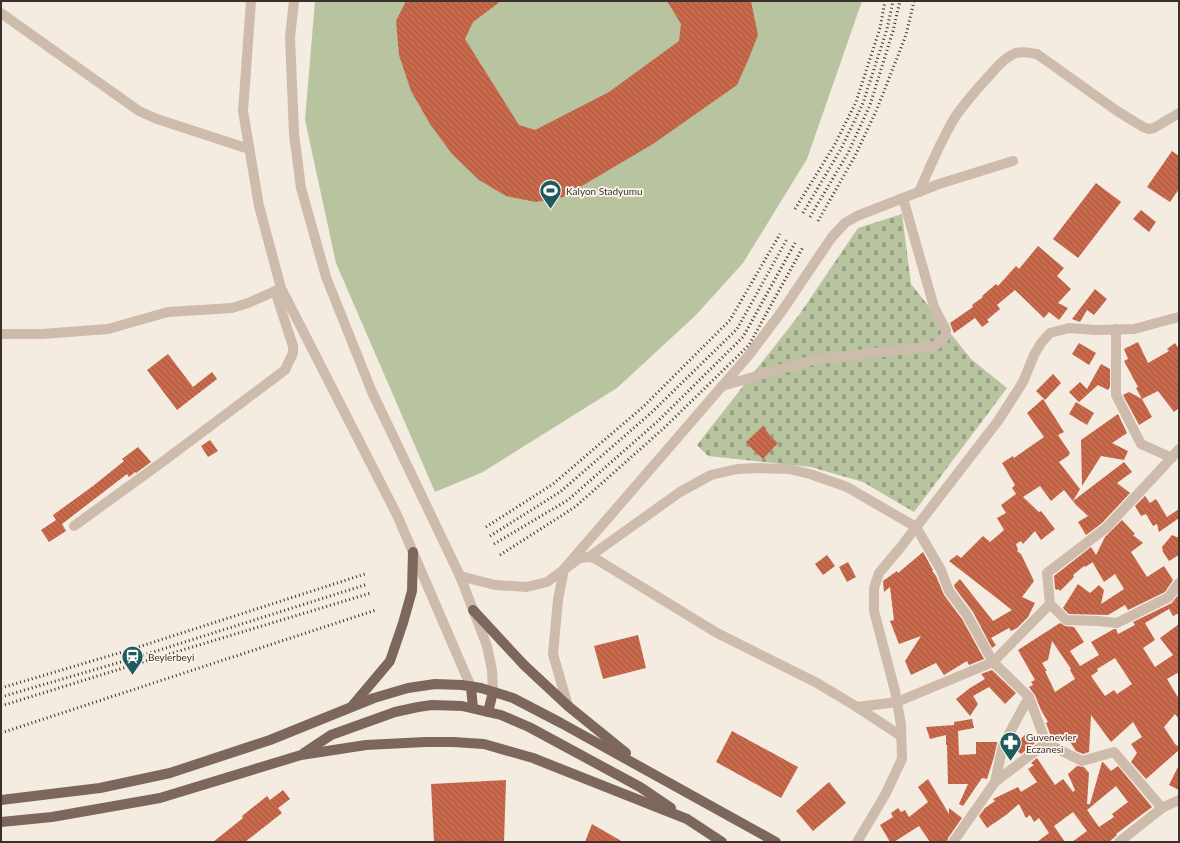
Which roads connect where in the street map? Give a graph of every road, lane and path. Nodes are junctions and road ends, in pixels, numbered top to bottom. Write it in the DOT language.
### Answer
graph roads {
  1 [pos="251,1"];
  2 [pos="294,1"];
  3 [pos="1,13"];
  4 [pos="1179,114"];
  5 [pos="249,149"];
  6 [pos="1013,161"];
  7 [pos="919,192"];
  8 [pos="903,198"];
  9 [pos="278,290"];
  10 [pos="1179,317"];
  11 [pos="1116,329"];
  12 [pos="1,334"];
  13 [pos="722,386"];
  14 [pos="1179,449"];
  15 [pos="1172,458"];
  16 [pos="74,526"];
  17 [pos="916,527"];
  18 [pos="413,552"];
  19 [pos="590,557"];
  20 [pos="564,569"];
  21 [pos="460,576"];
  22 [pos="1179,583"];
  23 [pos="1050,604"];
  24 [pos="474,610"];
  25 [pos="993,662"];
  26 [pos="471,687"];
  27 [pos="493,692"];
  28 [pos="1029,697"];
  29 [pos="897,702"];
  30 [pos="568,706"];
  31 [pos="351,707"];
  32 [pos="857,707"];
  33 [pos="473,708"];
  34 [pos="488,712"];
  35 [pos="901,736"];
  36 [pos="1046,743"];
  37 [pos="301,755"];
  38 [pos="646,770"];
  39 [pos="995,782"];
  40 [pos="1,800"];
  41 [pos="1179,800"];
  42 [pos="1162,808"];
  43 [pos="687,819"];
  44 [pos="1,822"];
  45 [pos="722,842"];
  46 [pos="776,842"];
  47 [pos="856,842"];
  48 [pos="953,842"];
  49 [pos="1119,842"];
  1 -- 5 [label="street"];
  2 -- 21 [label="street"];
  3 -- 5 [label="street"];
  4 -- 7 [label="street"];
  5 -- 9 [label="street"];
  6 -- 7 [label="street"];
  7 -- 8 [label="street"];
  8 -- 13 [label="street"];
  8 -- 13 [label="street"];
  9 -- 12 [label="street"];
  9 -- 16 [label="street"];
  9 -- 18 [label="street"];
  10 -- 11 [label="street"];
  11 -- 15 [label="street"];
  11 -- 17 [label="street"];
  13 -- 20 [label="street"];
  14 -- 15 [label="street"];
  15 -- 23 [label="street"];
  17 -- 19 [label="street"];
  17 -- 25 [label="street"];
  17 -- 29 [label="street"];
  18 -- 26 [label="street"];
  18 -- 31 [label="main road"];
  19 -- 20 [label="street"];
  19 -- 32 [label="street"];
  20 -- 21 [label="street"];
  20 -- 30 [label="street"];
  21 -- 24 [label="street"];
  22 -- 23 [label="street"];
  23 -- 25 [label="street"];
  24 -- 27 [label="street"];
  24 -- 30 [label="main road"];
  25 -- 28 [label="street"];
  25 -- 29 [label="street"];
  26 -- 27 [label="main road"];
  26 -- 31 [label="main road"];
  26 -- 33 [label="main road"];
  27 -- 34 [label="main road"];
  27 -- 38 [label="main road"];
  28 -- 36 [label="street"];
  28 -- 39 [label="street"];
  29 -- 32 [label="street"];
  29 -- 35 [label="street"];
  30 -- 38 [label="main road"];
  31 -- 40 [label="main road"];
  32 -- 35 [label="street"];
  33 -- 34 [label="main road"];
  33 -- 37 [label="main road"];
  34 -- 43 [label="main road"];
  35 -- 47 [label="street"];
  36 -- 39 [label="street"];
  36 -- 42 [label="street"];
  37 -- 43 [label="main road"];
  37 -- 44 [label="main road"];
  38 -- 46 [label="main road"];
  39 -- 48 [label="street"];
  41 -- 42 [label="street"];
  42 -- 49 [label="street"];
  43 -- 45 [label="main road"];
}
